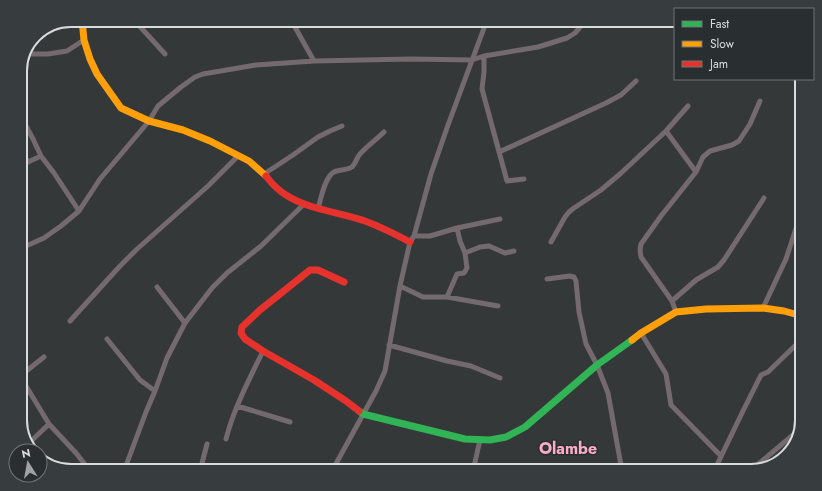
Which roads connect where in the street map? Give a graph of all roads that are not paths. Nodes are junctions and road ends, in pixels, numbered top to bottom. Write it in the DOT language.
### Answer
graph roads {
  1 [pos="83,27"];
  2 [pos="140,27"];
  3 [pos="295,27"];
  4 [pos="484,27"];
  5 [pos="580,27"];
  6 [pos="84,40"];
  7 [pos="30,54"];
  8 [pos="165,54"];
  9 [pos="484,56"];
  10 [pos="314,60"];
  11 [pos="472,60"];
  12 [pos="636,81"];
  13 [pos="760,100"];
  14 [pos="688,106"];
  15 [pos="149,121"];
  16 [pos="342,126"];
  17 [pos="27,128"];
  18 [pos="666,131"];
  19 [pos="384,132"];
  20 [pos="499,152"];
  21 [pos="41,156"];
  22 [pos="238,156"];
  23 [pos="28,162"];
  24 [pos="696,172"];
  25 [pos="264,174"];
  26 [pos="524,179"];
  27 [pos="764,198"];
  28 [pos="304,204"];
  29 [pos="318,208"];
  30 [pos="79,211"];
  31 [pos="500,219"];
  32 [pos="457,228"];
  33 [pos="795,231"];
  34 [pos="412,239"];
  35 [pos="551,242"];
  36 [pos="27,246"];
  37 [pos="514,251"];
  38 [pos="465,252"];
  39 [pos="547,280"];
  40 [pos="344,282"];
  41 [pos="400,286"];
  42 [pos="156,287"];
  43 [pos="447,297"];
  44 [pos="672,301"];
  45 [pos="498,306"];
  46 [pos="763,308"];
  47 [pos="676,312"];
  48 [pos="795,314"];
  49 [pos="70,321"];
  50 [pos="185,323"];
  51 [pos="641,333"];
  52 [pos="107,339"];
  53 [pos="389,345"];
  54 [pos="795,346"];
  55 [pos="263,351"];
  56 [pos="44,357"];
  57 [pos="597,365"];
  58 [pos="27,370"];
  59 [pos="500,378"];
  60 [pos="27,388"];
  61 [pos="155,391"];
  62 [pos="237,406"];
  63 [pos="363,414"];
  64 [pos="290,422"];
  65 [pos="49,424"];
  66 [pos="793,435"];
  67 [pos="31,439"];
  68 [pos="226,439"];
  69 [pos="480,440"];
  70 [pos="207,444"];
  71 [pos="721,456"];
  72 [pos="85,464"];
  73 [pos="127,464"];
  74 [pos="202,464"];
  75 [pos="336,464"];
  76 [pos="475,464"];
  77 [pos="621,464"];
  78 [pos="717,464"];
  79 [pos="759,464"];
  1 -- 6 [label="street"];
  2 -- 8 [label="street"];
  3 -- 10 [label="street"];
  4 -- 11 [label="street"];
  5 -- 9 [label="street"];
  6 -- 7 [label="street"];
  6 -- 15 [label="street"];
  9 -- 11 [label="street"];
  9 -- 20 [label="street"];
  10 -- 11 [label="street"];
  10 -- 15 [label="street"];
  11 -- 34 [label="street"];
  12 -- 20 [label="street"];
  13 -- 24 [label="street"];
  14 -- 18 [label="street"];
  15 -- 22 [label="street"];
  15 -- 30 [label="street"];
  16 -- 25 [label="street"];
  17 -- 21 [label="street"];
  18 -- 24 [label="street"];
  18 -- 35 [label="street"];
  19 -- 29 [label="street"];
  20 -- 26 [label="street"];
  21 -- 23 [label="street"];
  21 -- 30 [label="street"];
  22 -- 25 [label="street"];
  22 -- 49 [label="street"];
  24 -- 44 [label="street"];
  25 -- 28 [label="street"];
  27 -- 44 [label="street"];
  28 -- 29 [label="street"];
  28 -- 50 [label="street"];
  29 -- 34 [label="street"];
  30 -- 36 [label="street"];
  31 -- 32 [label="street"];
  32 -- 34 [label="street"];
  32 -- 38 [label="street"];
  33 -- 46 [label="street"];
  34 -- 41 [label="street"];
  37 -- 38 [label="street"];
  38 -- 43 [label="street"];
  39 -- 57 [label="street"];
  40 -- 55 [label="street"];
  41 -- 43 [label="street"];
  41 -- 53 [label="street"];
  42 -- 50 [label="street"];
  43 -- 45 [label="street"];
  44 -- 47 [label="street"];
  46 -- 47 [label="street"];
  46 -- 48 [label="street"];
  47 -- 51 [label="street"];
  50 -- 61 [label="street"];
  51 -- 57 [label="street"];
  51 -- 71 [label="street"];
  52 -- 61 [label="street"];
  53 -- 59 [label="street"];
  53 -- 63 [label="street"];
  54 -- 71 [label="street"];
  55 -- 62 [label="street"];
  55 -- 63 [label="street"];
  56 -- 58 [label="street"];
  57 -- 69 [label="street"];
  57 -- 77 [label="street"];
  60 -- 65 [label="street"];
  61 -- 73 [label="street"];
  62 -- 64 [label="street"];
  62 -- 68 [label="street"];
  63 -- 69 [label="street"];
  63 -- 75 [label="street"];
  65 -- 67 [label="street"];
  65 -- 72 [label="street"];
  66 -- 79 [label="street"];
  69 -- 76 [label="street"];
  70 -- 74 [label="street"];
  71 -- 78 [label="street"];
}
